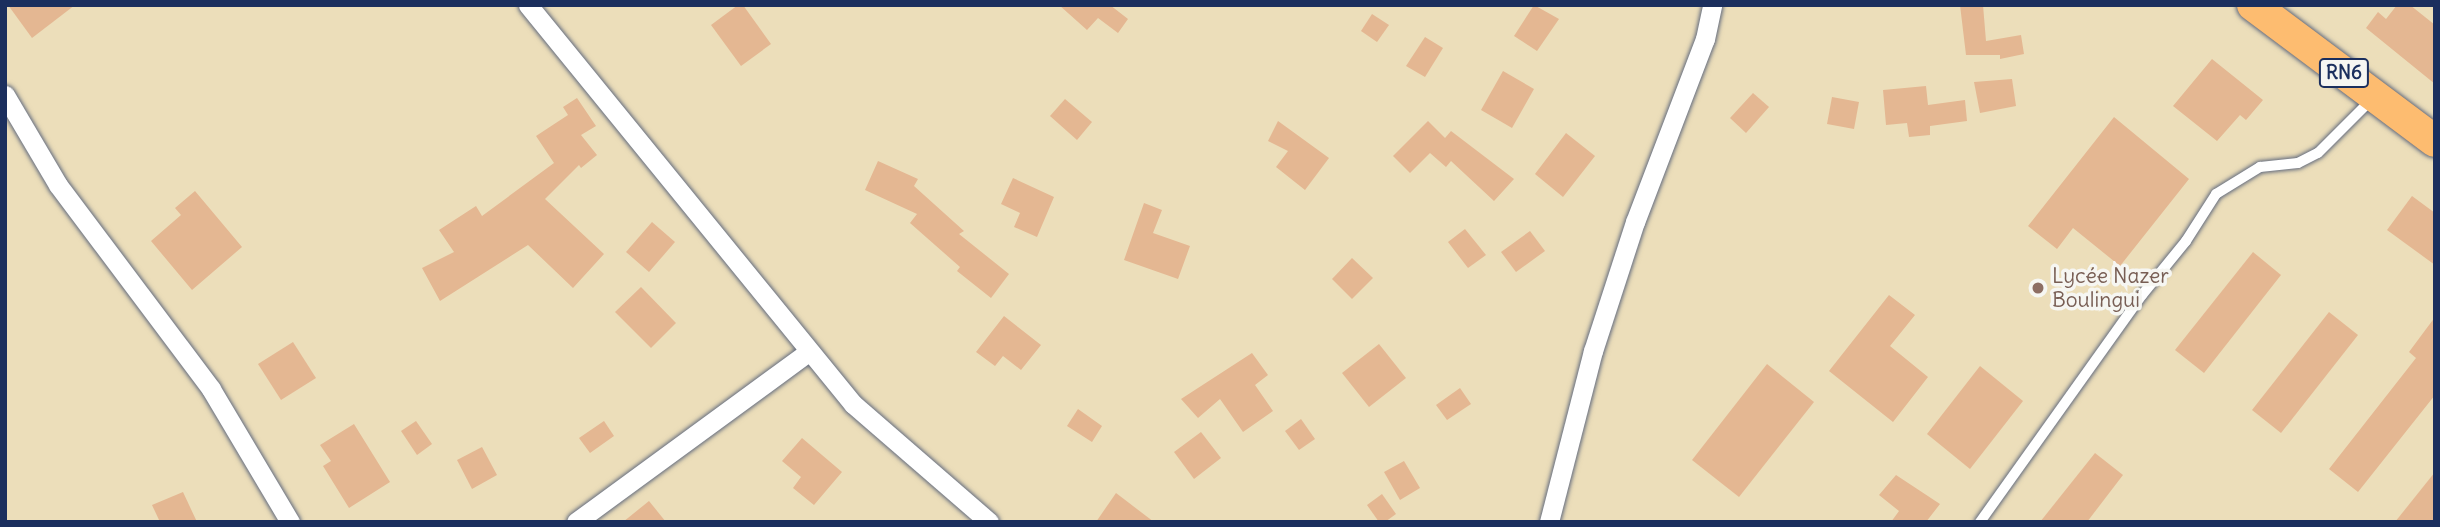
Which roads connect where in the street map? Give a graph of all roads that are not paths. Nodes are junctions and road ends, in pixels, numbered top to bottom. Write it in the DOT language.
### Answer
graph roads {
  1 [pos="528,5"];
  2 [pos="1712,5"];
  3 [pos="2253,5"];
  4 [pos="5,95"];
  5 [pos="2375,96"];
  6 [pos="2435,141"];
  7 [pos="808,352"];
  8 [pos="290,522"];
  9 [pos="576,522"];
  10 [pos="989,522"];
  11 [pos="1549,522"];
  12 [pos="1980,522"];
  1 -- 7 [label="street"];
  2 -- 11 [label="street"];
  3 -- 5 [label="highway, RN6"];
  4 -- 8 [label="street"];
  5 -- 6 [label="highway, RN6"];
  5 -- 12 [label="lane"];
  7 -- 9 [label="street"];
  7 -- 10 [label="street"];
}
